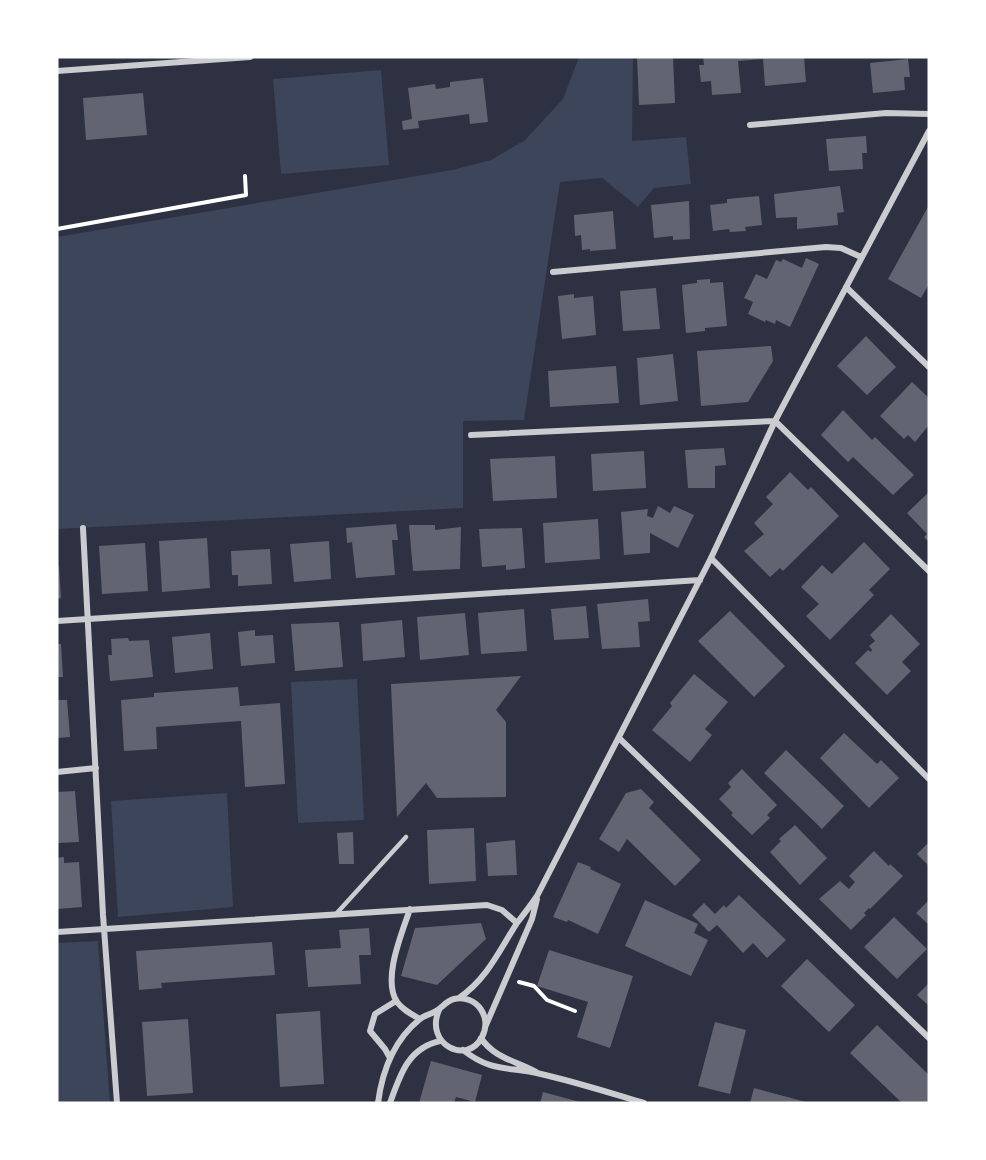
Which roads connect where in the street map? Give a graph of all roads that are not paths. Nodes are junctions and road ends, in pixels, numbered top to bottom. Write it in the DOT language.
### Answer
graph roads {
  1 [pos="250,57"];
  2 [pos="57,71"];
  3 [pos="929,114"];
  4 [pos="750,125"];
  5 [pos="929,131"];
  6 [pos="861,257"];
  7 [pos="553,272"];
  8 [pos="846,287"];
  9 [pos="929,367"];
  10 [pos="775,421"];
  11 [pos="471,435"];
  12 [pos="83,528"];
  13 [pos="711,558"];
  14 [pos="929,572"];
  15 [pos="700,580"];
  16 [pos="88,619"];
  17 [pos="57,621"];
  18 [pos="619,738"];
  19 [pos="96,768"];
  20 [pos="57,772"];
  21 [pos="929,779"];
  22 [pos="406,837"];
  23 [pos="537,896"];
  24 [pos="410,909"];
  25 [pos="336,915"];
  26 [pos="517,923"];
  27 [pos="104,929"];
  28 [pos="57,932"];
  29 [pos="459,998"];
  30 [pos="396,1001"];
  31 [pos="438,1010"];
  32 [pos="420,1019"];
  33 [pos="486,1026"];
  34 [pos="481,1038"];
  35 [pos="929,1038"];
  36 [pos="440,1041"];
  37 [pos="463,1050"];
  38 [pos="390,1058"];
  39 [pos="539,1073"];
  40 [pos="117,1103"];
  41 [pos="378,1103"];
  42 [pos="390,1103"];
  43 [pos="645,1103"];
  1 -- 2 [label="street"];
  3 -- 4 [label="street"];
  5 -- 6 [label="street"];
  6 -- 7 [label="street"];
  6 -- 8 [label="street"];
  8 -- 9 [label="street"];
  8 -- 10 [label="street"];
  10 -- 11 [label="street"];
  10 -- 13 [label="street"];
  10 -- 14 [label="street"];
  12 -- 16 [label="street"];
  13 -- 15 [label="street"];
  13 -- 21 [label="street"];
  15 -- 16 [label="street"];
  15 -- 18 [label="street"];
  16 -- 17 [label="street"];
  16 -- 19 [label="street"];
  18 -- 23 [label="street"];
  18 -- 35 [label="street"];
  19 -- 20 [label="street"];
  19 -- 27 [label="street"];
  22 -- 25 [label="lane"];
  23 -- 26 [label="street"];
  23 -- 33 [label="street"];
  24 -- 25 [label="street"];
  24 -- 26 [label="street"];
  24 -- 30 [label="street"];
  25 -- 27 [label="street"];
  26 -- 29 [label="street"];
  27 -- 28 [label="street"];
  27 -- 40 [label="street"];
  29 -- 31 [label="street"];
  29 -- 33 [label="street"];
  30 -- 32 [label="street"];
  30 -- 38 [label="street"];
  31 -- 32 [label="street"];
  31 -- 36 [label="street"];
  32 -- 38 [label="street"];
  33 -- 34 [label="street"];
  34 -- 37 [label="street"];
  34 -- 39 [label="street"];
  36 -- 37 [label="street"];
  36 -- 42 [label="street"];
  37 -- 39 [label="street"];
  38 -- 41 [label="street"];
  39 -- 43 [label="street"];
}
